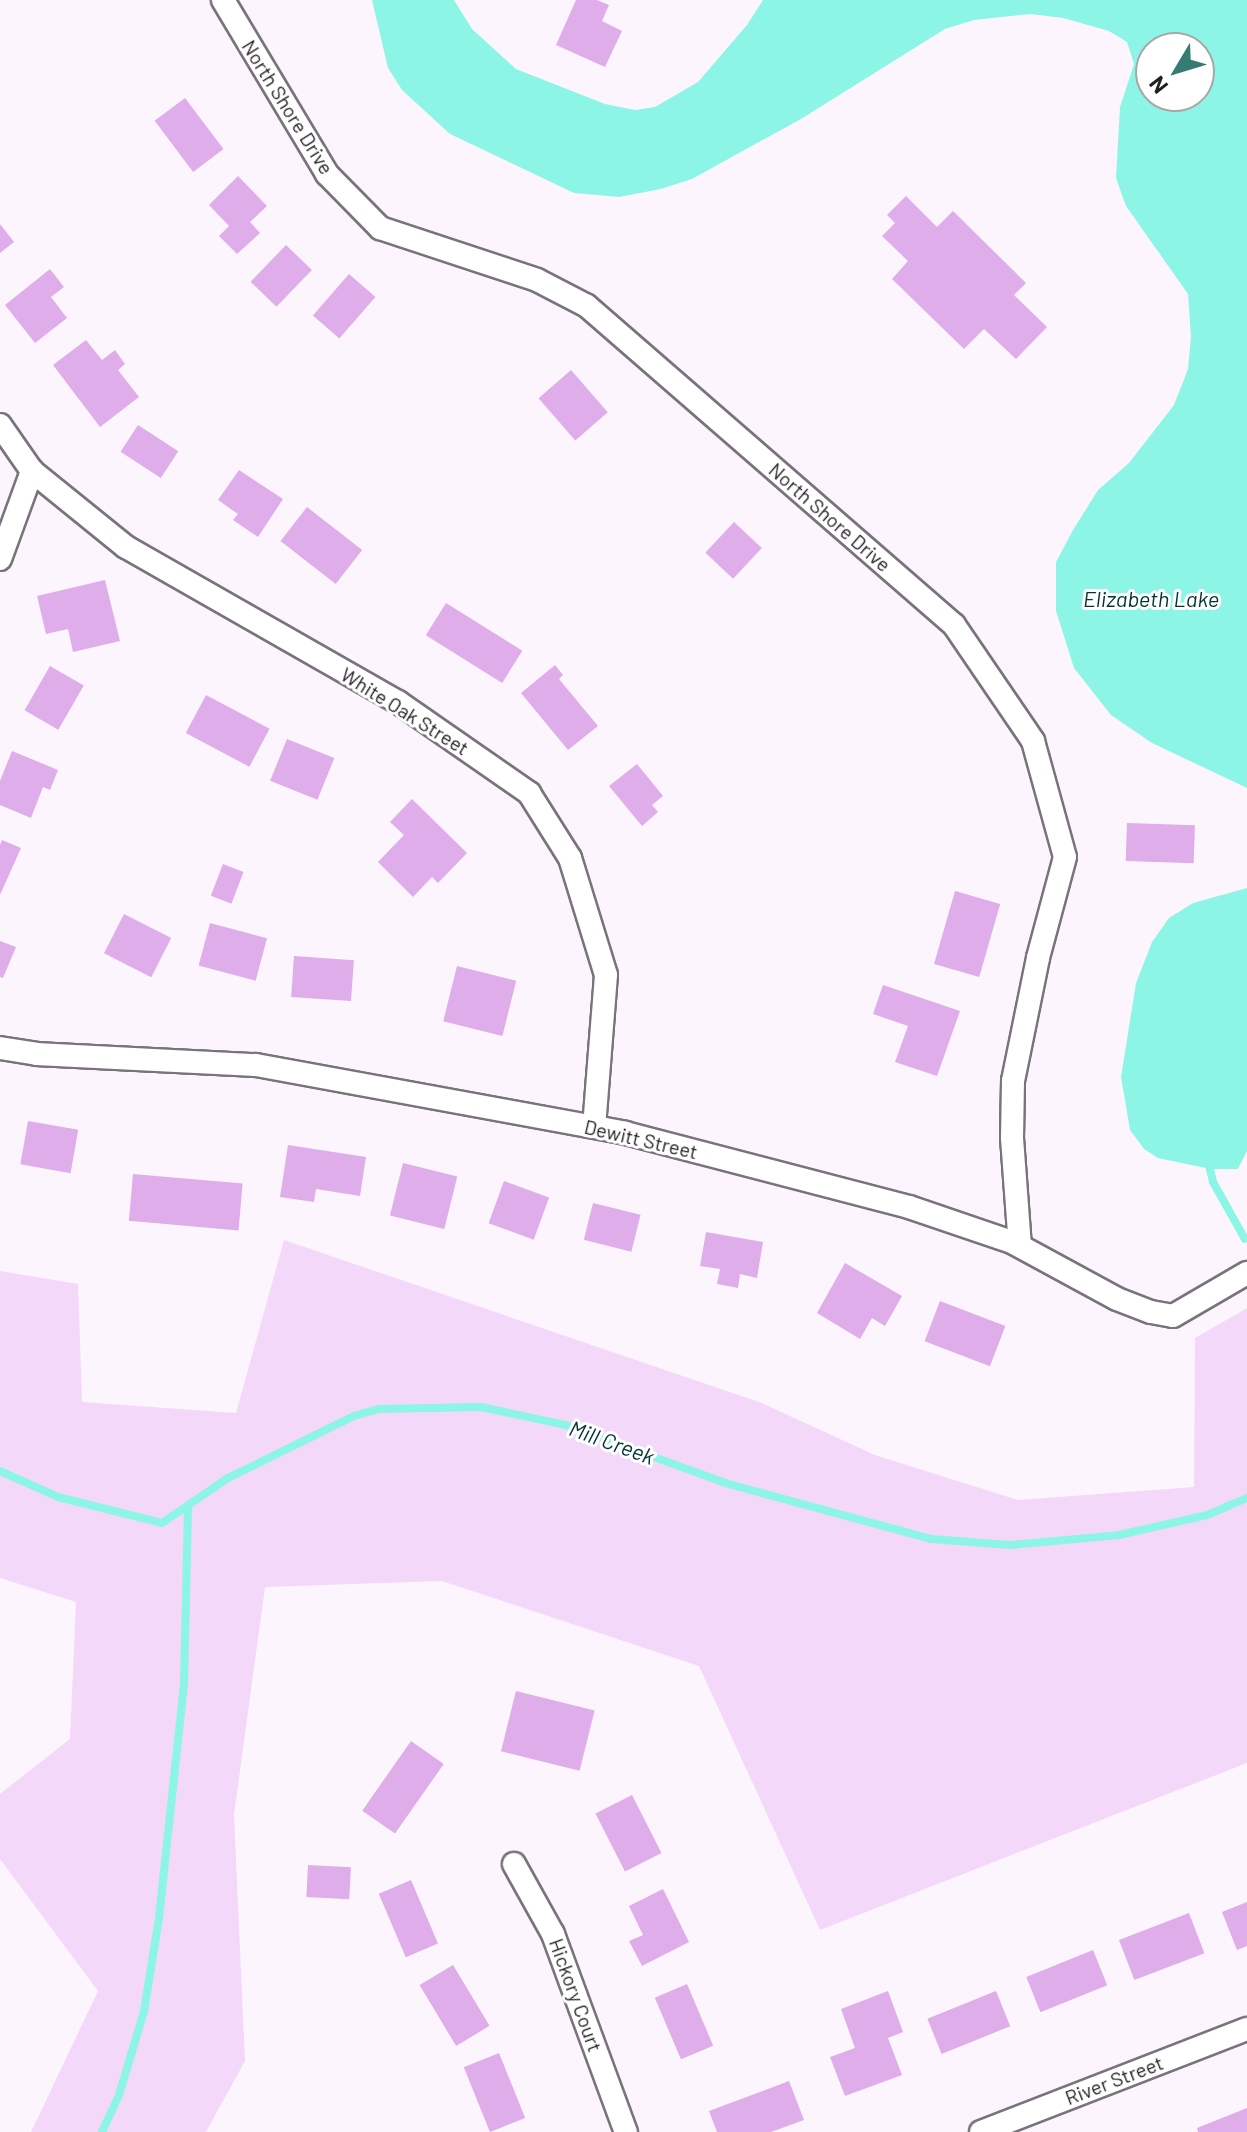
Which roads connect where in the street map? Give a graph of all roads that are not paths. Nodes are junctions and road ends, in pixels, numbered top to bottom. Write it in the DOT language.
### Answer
graph roads {
  1 [pos="223,0"];
  2 [pos="0,425"];
  3 [pos="32,471"];
  4 [pos="0,559"];
  5 [pos="0,1048"];
  6 [pos="594,1127"];
  7 [pos="1020,1246"];
  8 [pos="1247,1273"];
  9 [pos="514,1864"];
  10 [pos="1247,2029"];
  11 [pos="626,2132"];
  12 [pos="981,2132"];
  1 -- 7 [label="street, North Shore Drive"];
  2 -- 3 [label="street, White Oak Street"];
  3 -- 4 [label="street"];
  3 -- 6 [label="street, White Oak Street"];
  5 -- 6 [label="street, Dewitt Street"];
  6 -- 7 [label="street, Dewitt Street"];
  7 -- 8 [label="street, Dewitt Street"];
  9 -- 11 [label="street, Hickory Court"];
  10 -- 12 [label="street, River Street"];
}
